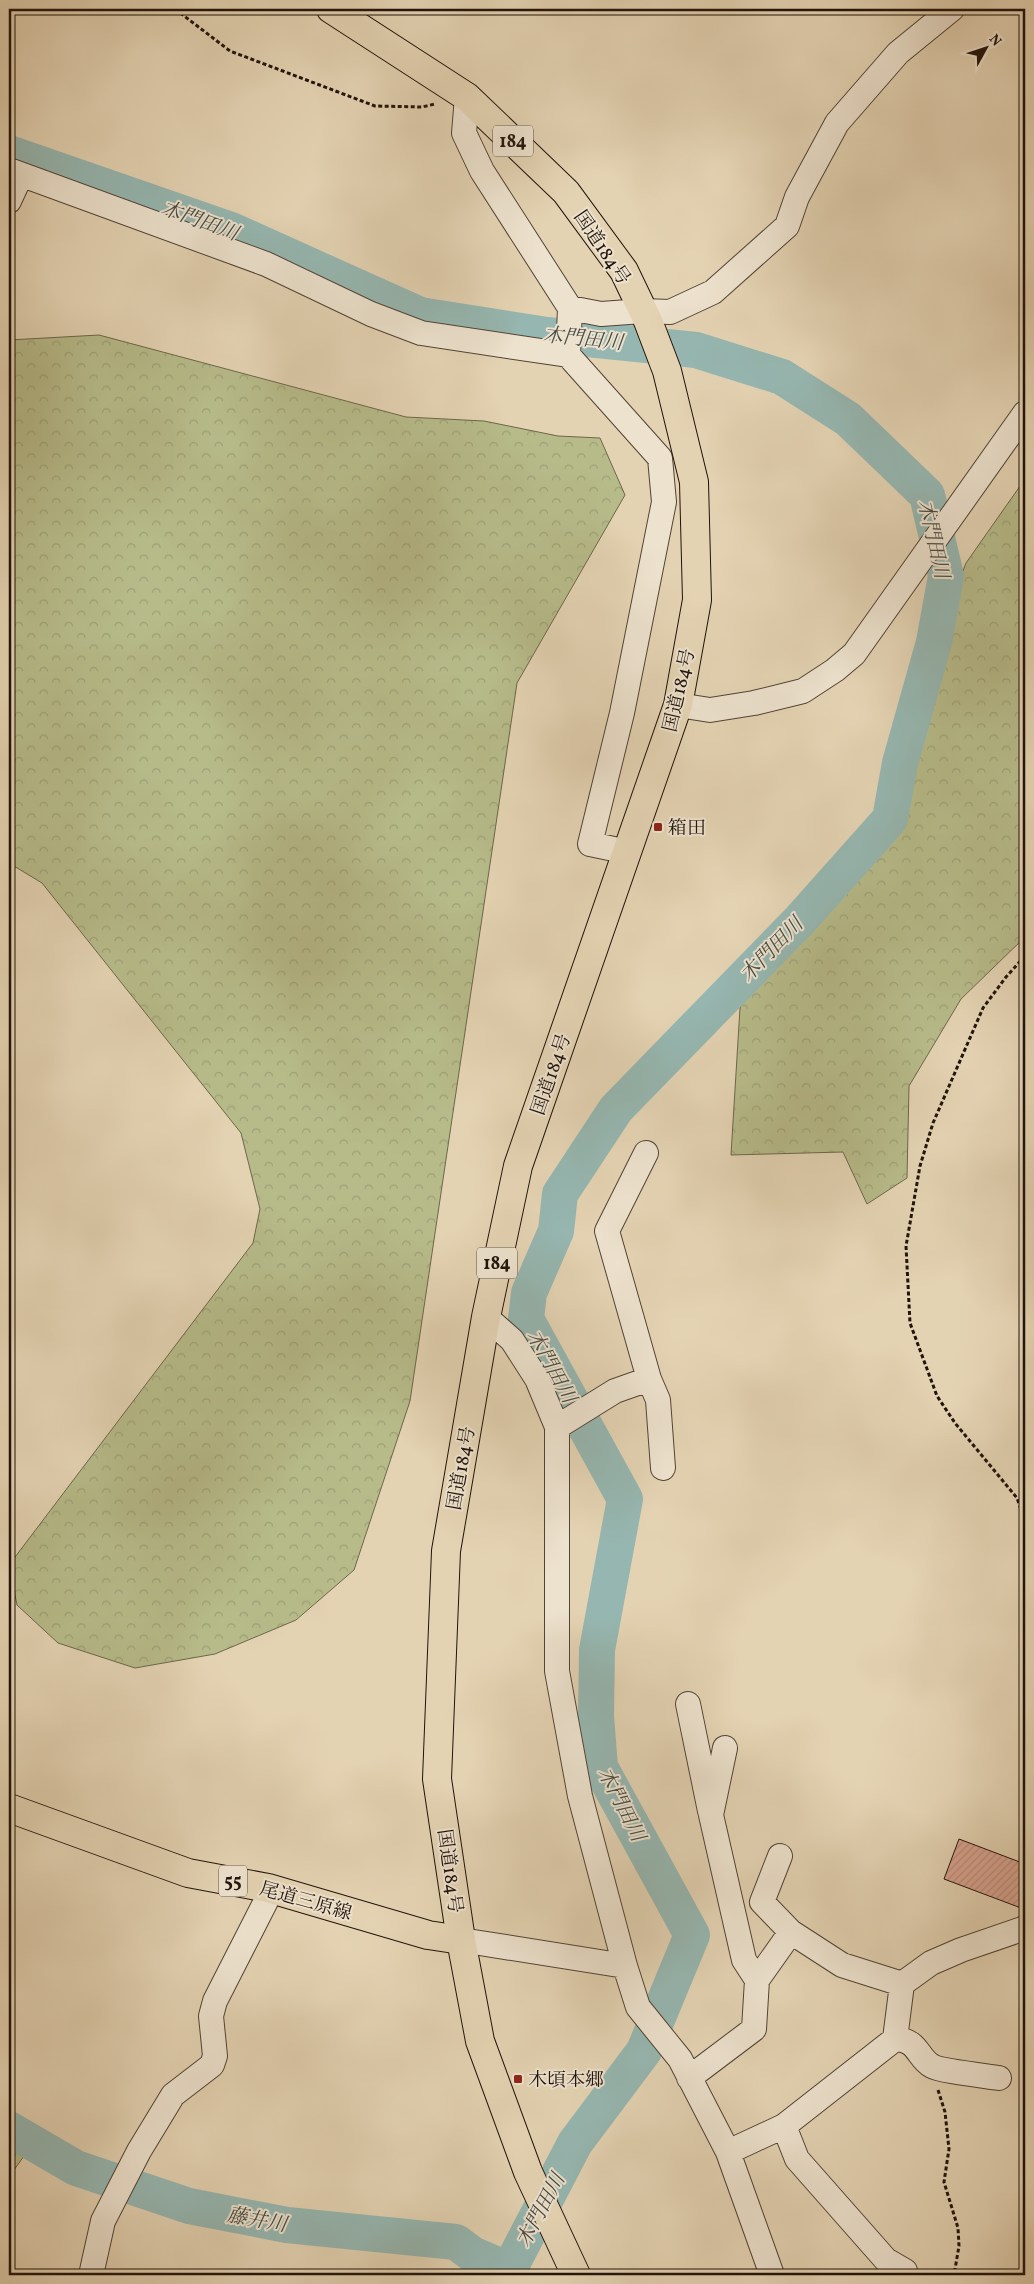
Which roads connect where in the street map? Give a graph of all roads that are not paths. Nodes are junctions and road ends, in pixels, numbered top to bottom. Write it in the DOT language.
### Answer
graph roads {
  1 [pos="331,9"];
  2 [pos="952,9"];
  3 [pos="358,18"];
  4 [pos="467,97"];
  5 [pos="15,172"];
  6 [pos="9,201"];
  7 [pos="570,308"];
  8 [pos="645,316"];
  9 [pos="568,355"];
  10 [pos="1025,413"];
  11 [pos="678,705"];
  12 [pos="628,852"];
  13 [pos="646,1153"];
  14 [pos="486,1317"];
  15 [pos="649,1379"];
  16 [pos="557,1427"];
  17 [pos="663,1468"];
  18 [pos="688,1704"];
  19 [pos="725,1748"];
  20 [pos="9,1808"];
  21 [pos="711,1815"];
  22 [pos="780,1856"];
  23 [pos="268,1888"];
  24 [pos="1025,1928"];
  25 [pos="791,1932"];
  26 [pos="461,1940"];
  27 [pos="625,1966"];
  28 [pos="757,1980"];
  29 [pos="902,1984"];
  30 [pos="895,2039"];
  31 [pos="689,2078"];
  32 [pos="999,2078"];
  33 [pos="784,2126"];
  34 [pos="728,2152"];
  35 [pos="905,2271"];
  36 [pos="90,2275"];
  37 [pos="576,2275"];
  38 [pos="772,2275"];
  1 -- 3 [label="main road, 国道184号 / 184"];
  2 -- 8 [label="street"];
  3 -- 4 [label="main road, 国道184号 / 184"];
  4 -- 7 [label="street"];
  4 -- 8 [label="main road, 国道184号 / 184"];
  5 -- 6 [label="street"];
  5 -- 9 [label="street"];
  7 -- 8 [label="street"];
  7 -- 9 [label="street"];
  8 -- 11 [label="main road, 国道184号 / 184"];
  9 -- 12 [label="street"];
  10 -- 11 [label="street"];
  11 -- 12 [label="main road, 国道184号 / 184"];
  12 -- 14 [label="main road, 国道184号 / 184"];
  13 -- 15 [label="street"];
  14 -- 16 [label="street"];
  14 -- 26 [label="main road, 国道184号 / 184"];
  15 -- 16 [label="street"];
  15 -- 17 [label="street"];
  16 -- 27 [label="street"];
  18 -- 21 [label="street"];
  19 -- 21 [label="street"];
  20 -- 23 [label="main road, 尾道三原線 / 55"];
  21 -- 28 [label="street"];
  22 -- 25 [label="street"];
  23 -- 26 [label="main road, 尾道三原線 / 55"];
  23 -- 36 [label="street"];
  24 -- 29 [label="street"];
  25 -- 28 [label="street"];
  25 -- 29 [label="street"];
  26 -- 27 [label="street"];
  26 -- 37 [label="main road, 国道184号 / 184"];
  27 -- 31 [label="street"];
  28 -- 31 [label="street"];
  29 -- 30 [label="street"];
  30 -- 32 [label="street"];
  30 -- 33 [label="street"];
  31 -- 34 [label="street"];
  33 -- 34 [label="street"];
  33 -- 35 [label="street"];
  34 -- 38 [label="street"];
}
